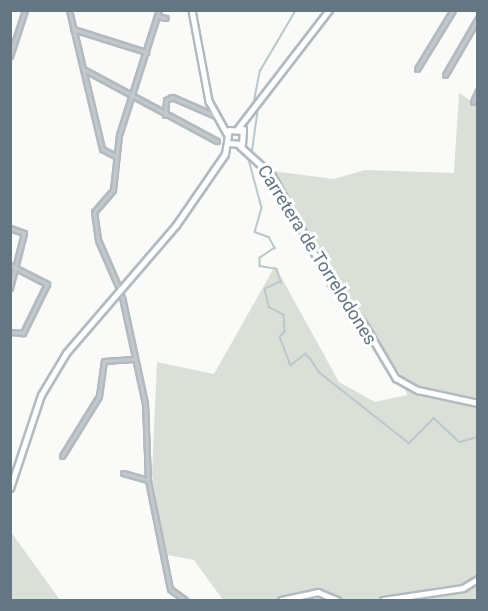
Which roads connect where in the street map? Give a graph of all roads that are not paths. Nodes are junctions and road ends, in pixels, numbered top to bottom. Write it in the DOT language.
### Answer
graph roads {
  1 [pos="25,10"];
  2 [pos="69,10"];
  3 [pos="159,10"];
  4 [pos="192,10"];
  5 [pos="329,10"];
  6 [pos="453,10"];
  7 [pos="157,16"];
  8 [pos="166,18"];
  9 [pos="477,18"];
  10 [pos="72,29"];
  11 [pos="146,52"];
  12 [pos="10,56"];
  13 [pos="417,69"];
  14 [pos="85,70"];
  15 [pos="445,75"];
  16 [pos="477,91"];
  17 [pos="131,99"];
  18 [pos="473,102"];
  19 [pos="165,115"];
  20 [pos="217,117"];
  21 [pos="223,123"];
  22 [pos="238,129"];
  23 [pos="227,133"];
  24 [pos="217,141"];
  25 [pos="236,144"];
  26 [pos="115,156"];
  27 [pos="10,228"];
  28 [pos="10,265"];
  29 [pos="16,267"];
  30 [pos="118,286"];
  31 [pos="10,288"];
  32 [pos="122,297"];
  33 [pos="10,332"];
  34 [pos="132,359"];
  35 [pos="477,403"];
  36 [pos="62,456"];
  37 [pos="123,473"];
  38 [pos="148,480"];
  39 [pos="10,488"];
  40 [pos="477,579"];
  41 [pos="185,600"];
  42 [pos="281,600"];
  43 [pos="338,600"];
  44 [pos="382,600"];
  1 -- 12 [label="street"];
  2 -- 10 [label="street"];
  3 -- 7 [label="street"];
  4 -- 20 [label="main road"];
  5 -- 22 [label="main road"];
  6 -- 13 [label="street"];
  7 -- 8 [label="street"];
  7 -- 11 [label="street"];
  9 -- 15 [label="street"];
  10 -- 11 [label="street"];
  10 -- 14 [label="street"];
  11 -- 17 [label="street"];
  14 -- 17 [label="street"];
  14 -- 26 [label="street"];
  16 -- 18 [label="street"];
  17 -- 19 [label="street"];
  17 -- 26 [label="street"];
  19 -- 20 [label="street"];
  19 -- 24 [label="street"];
  20 -- 21 [label="main road"];
  21 -- 22 [label="main road"];
  21 -- 23 [label="main road"];
  22 -- 23 [label="main road"];
  22 -- 25 [label="main road"];
  23 -- 25 [label="main road"];
  25 -- 35 [label="main road, Carretera de Torrelodones"];
  25 -- 39 [label="main road"];
  26 -- 30 [label="street"];
  27 -- 29 [label="street"];
  28 -- 29 [label="street"];
  29 -- 31 [label="street"];
  29 -- 33 [label="street"];
  32 -- 34 [label="street"];
  34 -- 36 [label="street"];
  34 -- 38 [label="street"];
  37 -- 38 [label="street"];
  38 -- 41 [label="street"];
  40 -- 44 [label="main road"];
  42 -- 43 [label="main road"];
}
